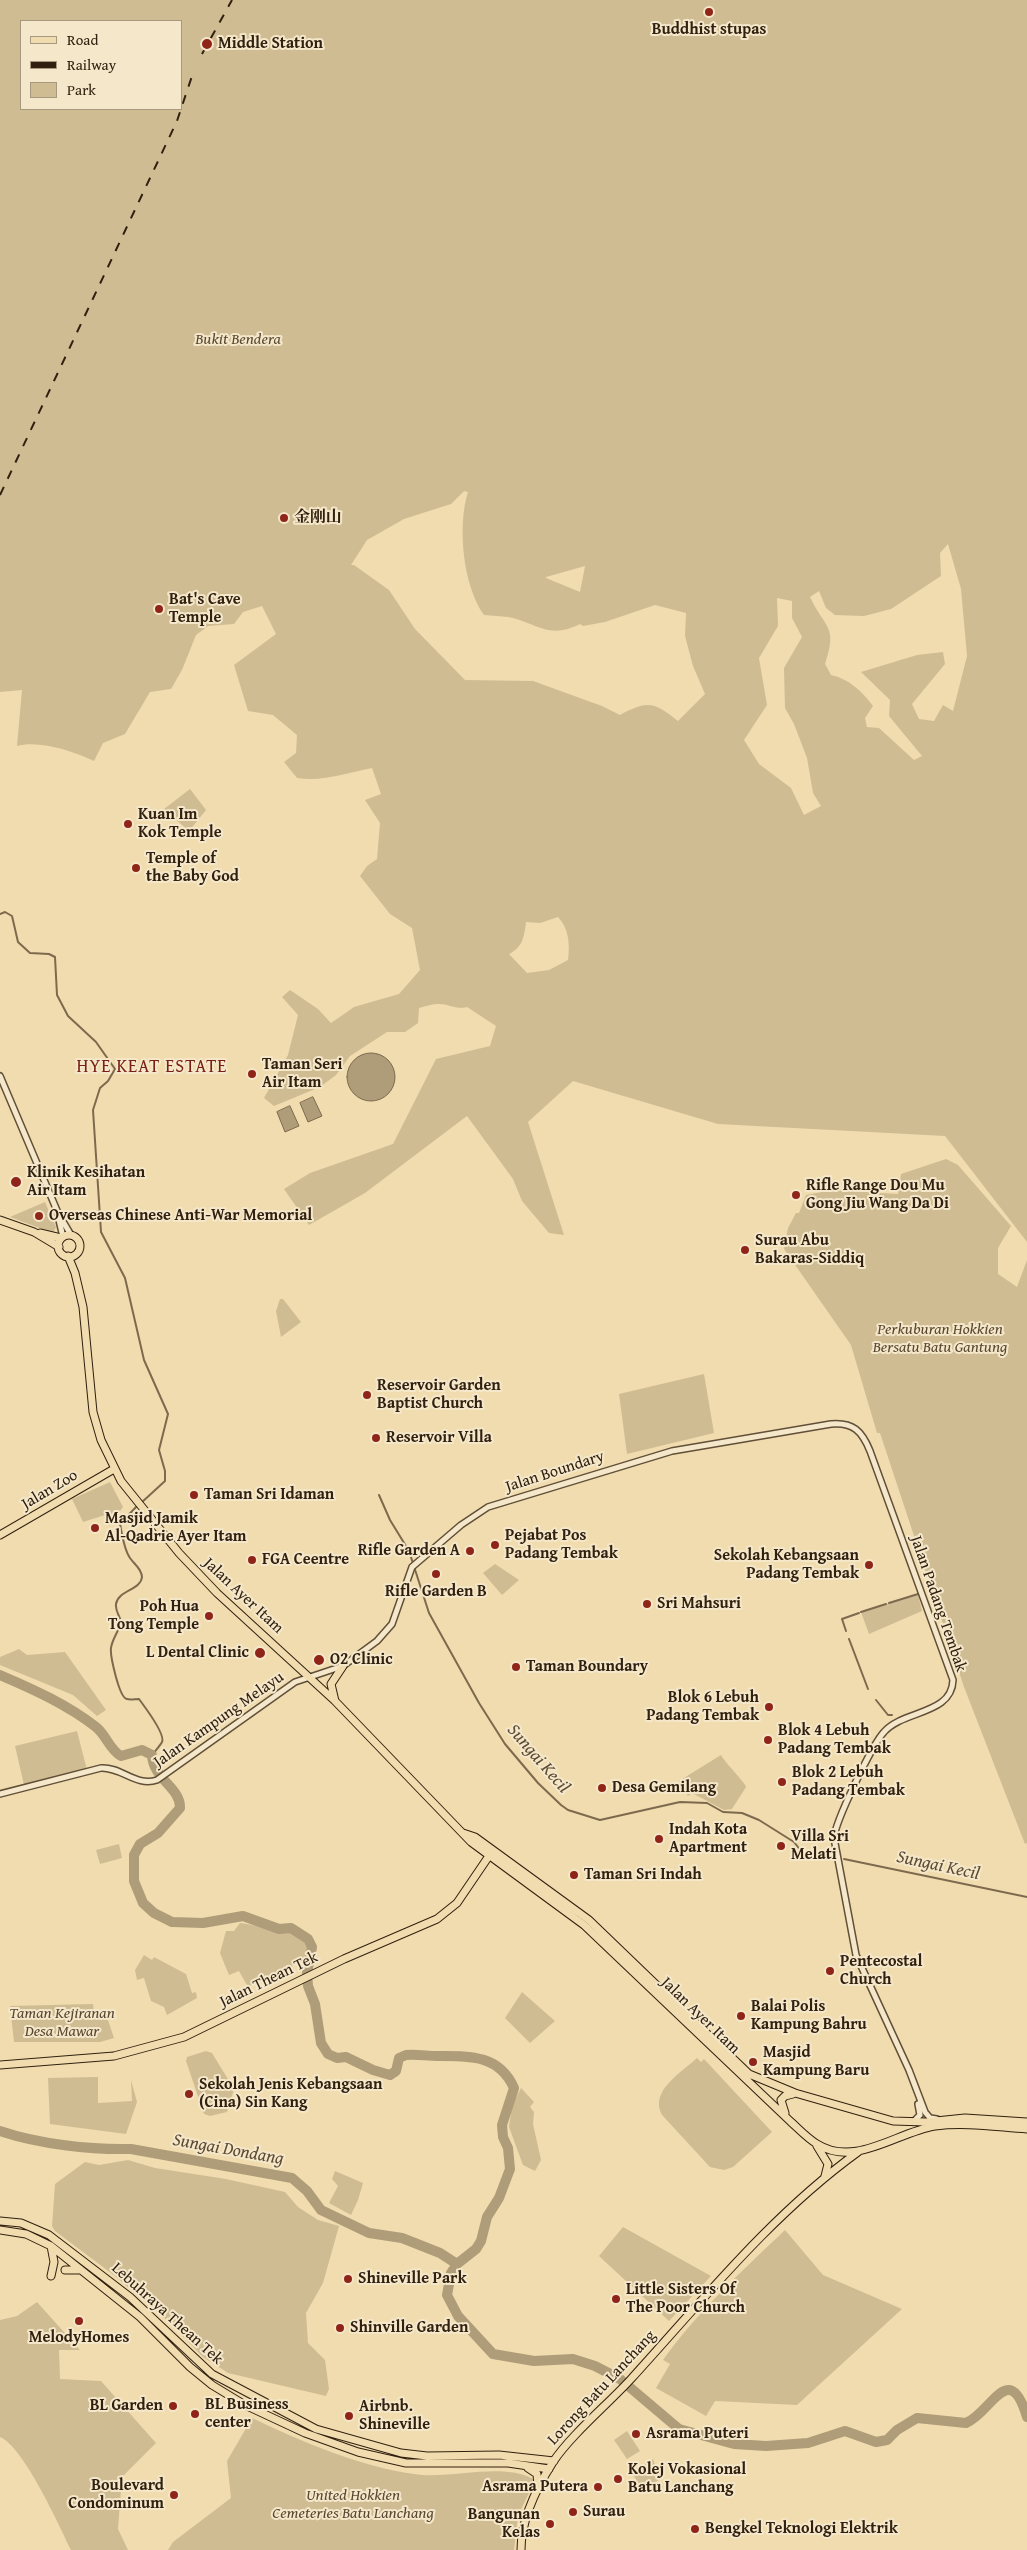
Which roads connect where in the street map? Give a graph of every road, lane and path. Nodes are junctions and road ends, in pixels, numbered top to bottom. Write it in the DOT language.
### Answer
graph roads {
  1 [pos="0,1076"];
  2 [pos="58,1213"];
  3 [pos="0,1220"];
  4 [pos="34,1232"];
  5 [pos="71,1235"];
  6 [pos="62,1238"];
  7 [pos="59,1247"];
  8 [pos="72,1256"];
  9 [pos="870,1451"];
  10 [pos="114,1469"];
  11 [pos="0,1535"];
  12 [pos="343,1666"];
  13 [pos="309,1676"];
  14 [pos="335,1701"];
  15 [pos="0,1794"];
  16 [pos="491,1854"];
  17 [pos="0,2063"];
  18 [pos="906,2066"];
  19 [pos="796,2093"];
  20 [pos="940,2120"];
  21 [pos="791,2122"];
  22 [pos="1027,2122"];
  23 [pos="911,2123"];
  24 [pos="1027,2129"];
  25 [pos="816,2144"];
  26 [pos="858,2151"];
  27 [pos="822,2181"];
  28 [pos="0,2221"];
  29 [pos="0,2230"];
  30 [pos="49,2235"];
  31 [pos="50,2246"];
  32 [pos="71,2260"];
  33 [pos="65,2270"];
  34 [pos="83,2271"];
  35 [pos="52,2276"];
  36 [pos="104,2276"];
  37 [pos="221,2381"];
  38 [pos="245,2405"];
  39 [pos="282,2412"];
  40 [pos="554,2461"];
  41 [pos="519,2464"];
  42 [pos="549,2469"];
  43 [pos="538,2491"];
  44 [pos="521,2550"];
  1 -- 2 [label="street"];
  2 -- 5 [label="street"];
  2 -- 6 [label="street"];
  3 -- 4 [label="main road"];
  4 -- 6 [label="main road"];
  4 -- 7 [label="main road"];
  5 -- 6 [label="main road"];
  5 -- 8 [label="main road"];
  6 -- 7 [label="main road"];
  7 -- 8 [label="main road"];
  8 -- 10 [label="main road, Jalan Ayer Itam"];
  9 -- 12 [label="street, Jalan Boundary"];
  9 -- 18 [label="street, Jalan Padang Tembak"];
  10 -- 11 [label="main road, Jalan Zoo"];
  10 -- 13 [label="main road, Jalan Ayer Itam"];
  12 -- 13 [label="street, Jalan Boundary"];
  12 -- 14 [label="main road"];
  13 -- 14 [label="main road, Jalan Ayer Itam"];
  13 -- 15 [label="street, Jalan Kampung Melayu"];
  14 -- 16 [label="main road, Jalan Ayer Itam"];
  16 -- 17 [label="main road, Jalan Thean Tek"];
  16 -- 19 [label="main road, Jalan Ayer Itam"];
  16 -- 21 [label="main road, Jalan Ayer Itam"];
  18 -- 20 [label="street, Jalan Padang Tembak"];
  18 -- 23 [label="street, Jalan Padang Tembak"];
  19 -- 21 [label="main road"];
  19 -- 23 [label="main road, Jalan Ayer Itam"];
  20 -- 22 [label="main road, Jalan Ayer Itam"];
  20 -- 23 [label="main road, Jalan Ayer Itam"];
  21 -- 25 [label="main road, Jalan Ayer Itam"];
  24 -- 26 [label="main road, Jalan Ayer Itam"];
  25 -- 26 [label="main road, Jalan Ayer Itam"];
  25 -- 27 [label="main road"];
  26 -- 27 [label="main road, Lorong Batu Lanchang"];
  27 -- 40 [label="main road, Lorong Batu Lanchang"];
  28 -- 30 [label="main road, Lebuhraya Thean Tek"];
  29 -- 31 [label="main road, Lebuhraya Thean Tek"];
  30 -- 32 [label="main road"];
  30 -- 36 [label="main road, Lebuhraya Thean Tek"];
  31 -- 32 [label="main road, Lebuhraya Thean Tek"];
  31 -- 35 [label="main road"];
  32 -- 34 [label="main road, Lebuhraya Thean Tek"];
  32 -- 36 [label="main road"];
  33 -- 34 [label="main road"];
  34 -- 38 [label="main road, Lebuhraya Thean Tek"];
  36 -- 37 [label="main road, Lebuhraya Thean Tek"];
  37 -- 38 [label="main road"];
  37 -- 39 [label="main road, Lebuhraya Thean Tek"];
  38 -- 39 [label="main road"];
  38 -- 41 [label="main road, Lebuhraya Thean Tek"];
  39 -- 40 [label="main road, Lebuhraya Thean Tek"];
  40 -- 42 [label="main road, Lorong Batu Lanchang"];
  41 -- 42 [label="main road, Lebuhraya Thean Tek"];
  41 -- 43 [label="main road"];
  42 -- 43 [label="main road, Lorong Batu Lanchang"];
  43 -- 44 [label="main road, Lorong Batu Lanchang"];
}
